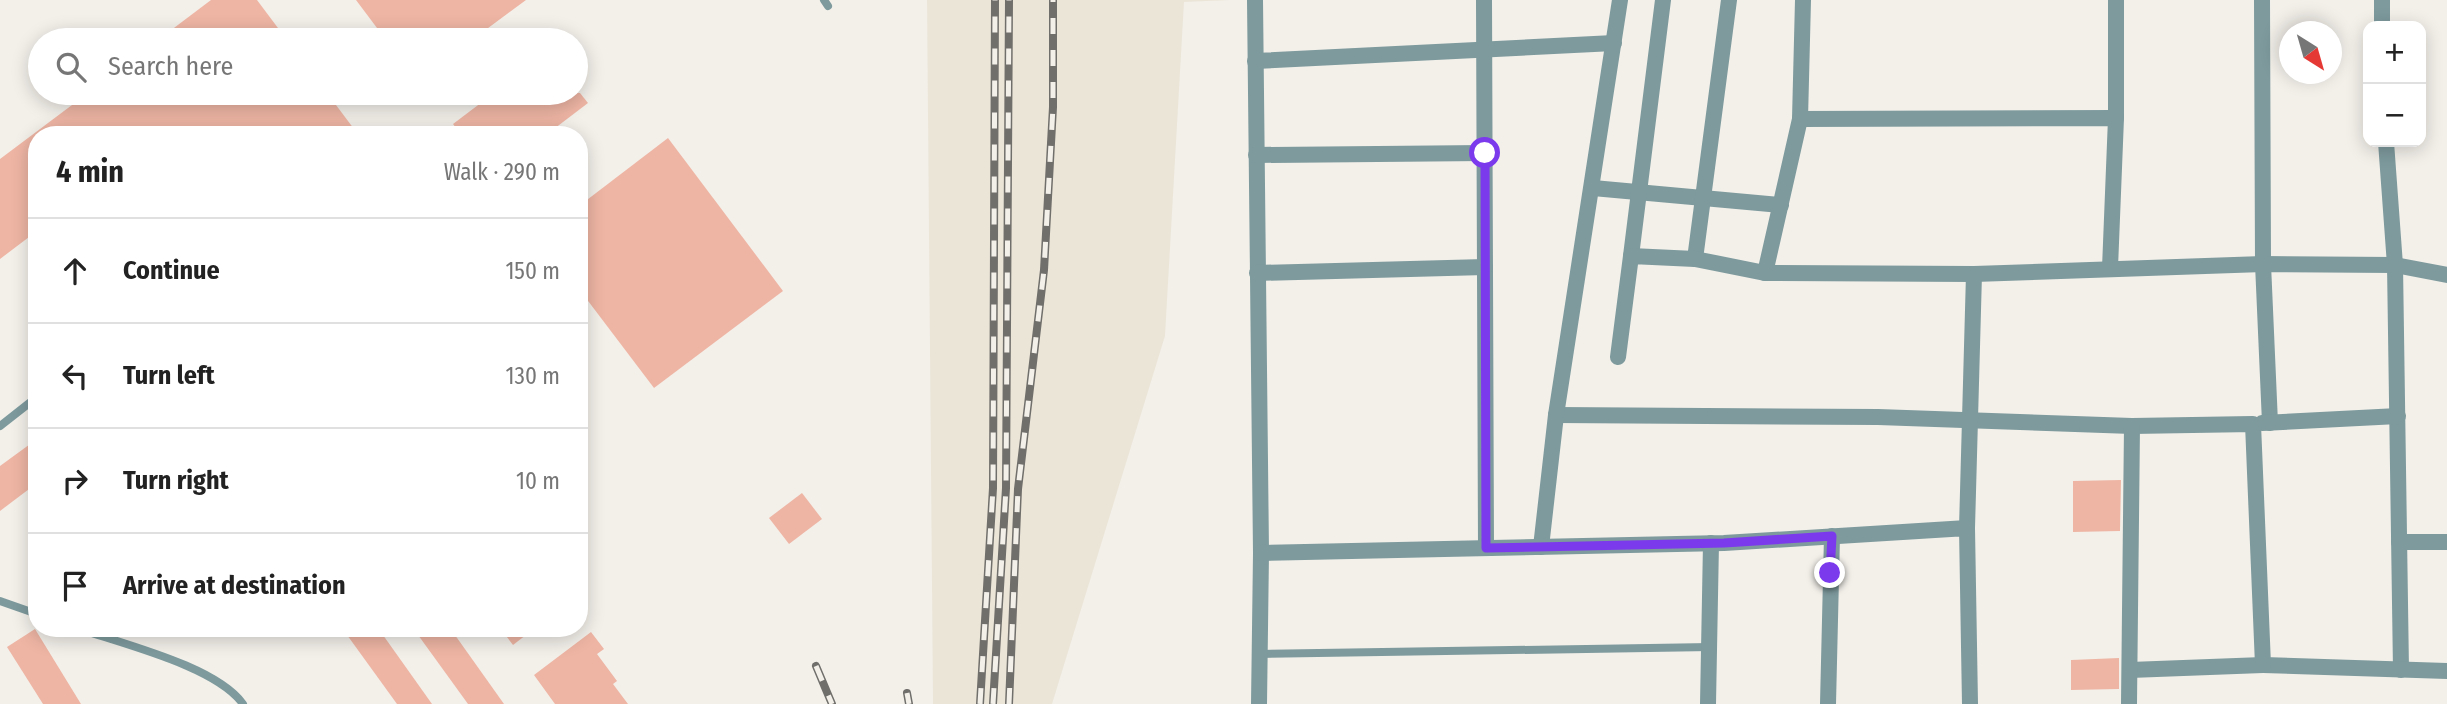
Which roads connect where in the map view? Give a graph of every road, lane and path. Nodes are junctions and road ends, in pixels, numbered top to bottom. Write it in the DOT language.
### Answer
graph roads {
  1 [pos="1255,0"];
  2 [pos="1484,0"];
  3 [pos="1620,0"];
  4 [pos="1663,0"];
  5 [pos="1729,0"];
  6 [pos="1803,0"];
  7 [pos="2116,0"];
  8 [pos="2262,0"];
  9 [pos="2382,0"];
  10 [pos="2382,21"];
  11 [pos="1614,43"];
  12 [pos="1485,50"];
  13 [pos="1255,61"];
  14 [pos="2116,118"];
  15 [pos="1800,120"];
  16 [pos="2386,147"];
  17 [pos="1485,153"];
  18 [pos="1256,155"];
  19 [pos="1593,188"];
  20 [pos="1639,191"];
  21 [pos="1702,199"];
  22 [pos="1780,205"];
  23 [pos="1631,256"];
  24 [pos="1695,259"];
  25 [pos="2263,264"];
  26 [pos="2395,265"];
  27 [pos="1485,267"];
  28 [pos="2110,268"];
  29 [pos="1257,273"];
  30 [pos="1765,273"];
  31 [pos="1973,274"];
  32 [pos="2447,275"];
  33 [pos="1619,357"];
  34 [pos="28,404"];
  35 [pos="1556,415"];
  36 [pos="2398,416"];
  37 [pos="1970,421"];
  38 [pos="2270,423"];
  39 [pos="2253,424"];
  40 [pos="0,426"];
  41 [pos="2132,426"];
  42 [pos="1967,528"];
  43 [pos="1832,536"];
  44 [pos="2399,542"];
  45 [pos="2447,542"];
  46 [pos="1711,543"];
  47 [pos="1541,547"];
  48 [pos="1486,548"];
  49 [pos="1261,553"];
  50 [pos="0,601"];
  51 [pos="28,611"];
  52 [pos="102,637"];
  53 [pos="1711,647"];
  54 [pos="1259,654"];
  55 [pos="2263,665"];
  56 [pos="2130,670"];
  57 [pos="2401,670"];
  58 [pos="2447,671"];
  59 [pos="243,704"];
  60 [pos="1259,704"];
  61 [pos="1707,704"];
  62 [pos="1828,704"];
  63 [pos="1970,704"];
  64 [pos="2129,704"];
  1 -- 13 [label="street"];
  2 -- 12 [label="street"];
  3 -- 11 [label="street"];
  4 -- 20 [label="street"];
  5 -- 21 [label="street"];
  6 -- 15 [label="street"];
  7 -- 14 [label="street"];
  8 -- 25 [label="street"];
  9 -- 10 [label="street"];
  11 -- 12 [label="street"];
  11 -- 19 [label="street"];
  12 -- 13 [label="street"];
  12 -- 17 [label="street"];
  13 -- 18 [label="street"];
  14 -- 15 [label="street"];
  14 -- 28 [label="street"];
  15 -- 22 [label="street"];
  16 -- 26 [label="street"];
  17 -- 18 [label="street"];
  17 -- 27 [label="street"];
  18 -- 29 [label="street"];
  19 -- 20 [label="street"];
  19 -- 35 [label="street"];
  20 -- 21 [label="street"];
  20 -- 23 [label="street"];
  21 -- 22 [label="street"];
  21 -- 24 [label="street"];
  22 -- 30 [label="street"];
  23 -- 24 [label="street"];
  23 -- 33 [label="street"];
  24 -- 30 [label="street"];
  25 -- 26 [label="street"];
  25 -- 28 [label="street"];
  25 -- 38 [label="street"];
  26 -- 32 [label="street"];
  26 -- 36 [label="street"];
  27 -- 29 [label="street"];
  27 -- 48 [label="street"];
  28 -- 31 [label="street"];
  29 -- 49 [label="street"];
  30 -- 31 [label="street"];
  31 -- 37 [label="street"];
  34 -- 40 [label="lane"];
  35 -- 37 [label="street"];
  35 -- 47 [label="street"];
  36 -- 38 [label="street"];
  36 -- 44 [label="street"];
  37 -- 41 [label="street"];
  37 -- 42 [label="street"];
  38 -- 39 [label="street"];
  39 -- 41 [label="street"];
  39 -- 55 [label="street"];
  41 -- 56 [label="street"];
  42 -- 43 [label="street"];
  42 -- 63 [label="street"];
  43 -- 46 [label="street"];
  43 -- 62 [label="street"];
  44 -- 45 [label="street"];
  44 -- 57 [label="street"];
  46 -- 47 [label="street"];
  46 -- 53 [label="street"];
  47 -- 48 [label="street"];
  48 -- 49 [label="street"];
  49 -- 54 [label="street"];
  50 -- 51 [label="lane"];
  52 -- 59 [label="lane"];
  53 -- 54 [label="lane"];
  53 -- 61 [label="street"];
  54 -- 60 [label="street"];
  55 -- 56 [label="street"];
  55 -- 57 [label="street"];
  56 -- 64 [label="street"];
  57 -- 58 [label="street"];
}
